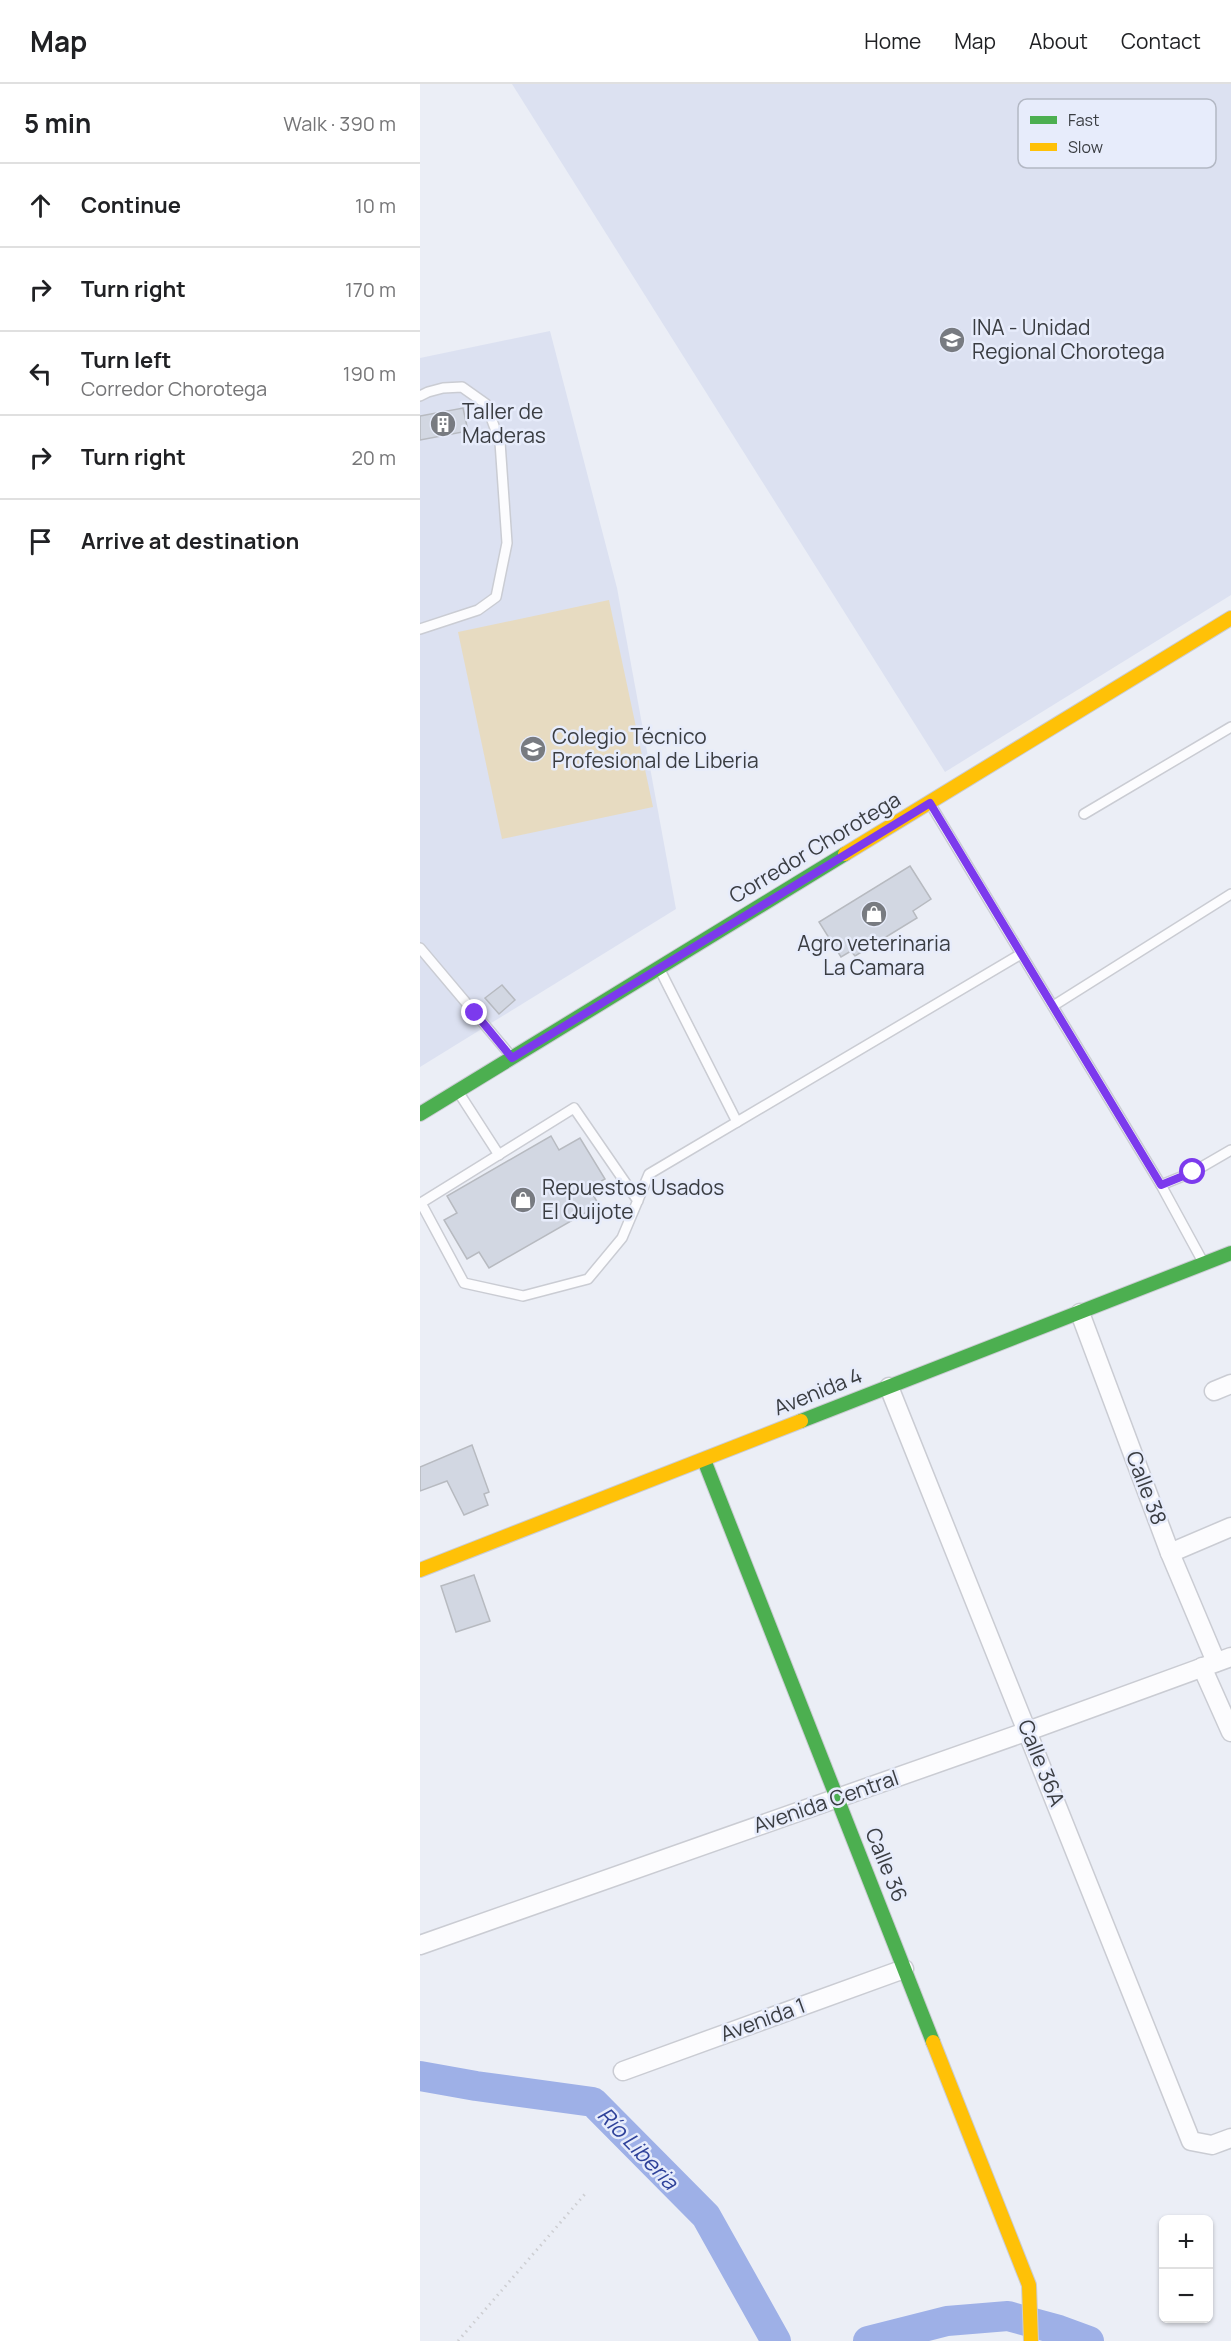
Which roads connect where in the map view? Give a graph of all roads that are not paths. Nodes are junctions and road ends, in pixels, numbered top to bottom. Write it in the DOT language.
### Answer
graph roads {
  1 [pos="420,396"];
  2 [pos="1231,618"];
  3 [pos="420,628"];
  4 [pos="1231,727"];
  5 [pos="930,803"];
  6 [pos="1084,814"];
  7 [pos="1231,894"];
  8 [pos="420,948"];
  9 [pos="1021,954"];
  10 [pos="659,968"];
  11 [pos="1053,1006"];
  12 [pos="512,1058"];
  13 [pos="458,1091"];
  14 [pos="420,1114"];
  15 [pos="737,1122"];
  16 [pos="1231,1150"];
  17 [pos="498,1155"];
  18 [pos="1161,1185"];
  19 [pos="638,1201"];
  20 [pos="1231,1253"];
  21 [pos="1204,1264"];
  22 [pos="1080,1313"];
  23 [pos="889,1387"];
  24 [pos="704,1460"];
  25 [pos="1231,1527"];
  26 [pos="1170,1553"];
  27 [pos="420,1570"];
  28 [pos="1216,1662"];
  29 [pos="1028,1731"];
  30 [pos="1231,1732"];
  31 [pos="837,1798"];
  32 [pos="420,1945"];
  33 [pos="904,1969"];
  34 [pos="622,2071"];
  35 [pos="1231,2138"];
  36 [pos="1031,2341"];
  1 -- 3 [label="lane"];
  2 -- 5 [label="street, Corredor Chorotega"];
  4 -- 6 [label="lane"];
  5 -- 9 [label="lane"];
  5 -- 10 [label="street, Corredor Chorotega"];
  7 -- 11 [label="lane"];
  8 -- 12 [label="lane"];
  9 -- 11 [label="lane"];
  9 -- 15 [label="lane"];
  10 -- 12 [label="street, Corredor Chorotega"];
  10 -- 15 [label="lane"];
  11 -- 18 [label="lane"];
  12 -- 13 [label="street, Corredor Chorotega"];
  13 -- 14 [label="street, Corredor Chorotega"];
  13 -- 17 [label="lane"];
  15 -- 19 [label="lane"];
  16 -- 18 [label="lane"];
  17 -- 19 [label="lane"];
  17 -- 19 [label="lane"];
  18 -- 21 [label="lane"];
  20 -- 21 [label="street, Avenida 4"];
  21 -- 22 [label="street, Avenida 4"];
  22 -- 23 [label="street, Avenida 4"];
  22 -- 26 [label="street, Calle 38"];
  23 -- 24 [label="street, Avenida 4"];
  23 -- 29 [label="street, Calle 36A"];
  24 -- 27 [label="street, Avenida 4"];
  24 -- 31 [label="street, Calle 36"];
  25 -- 26 [label="street"];
  26 -- 28 [label="street, Calle 38"];
  28 -- 29 [label="street, Avenida Central"];
  28 -- 30 [label="street, Calle 38"];
  29 -- 31 [label="street, Avenida Central"];
  29 -- 35 [label="street, Calle 36A"];
  31 -- 32 [label="street, Avenida Central"];
  31 -- 33 [label="street, Calle 36"];
  33 -- 34 [label="street, Avenida 1"];
  33 -- 36 [label="street, Calle 36"];
}
